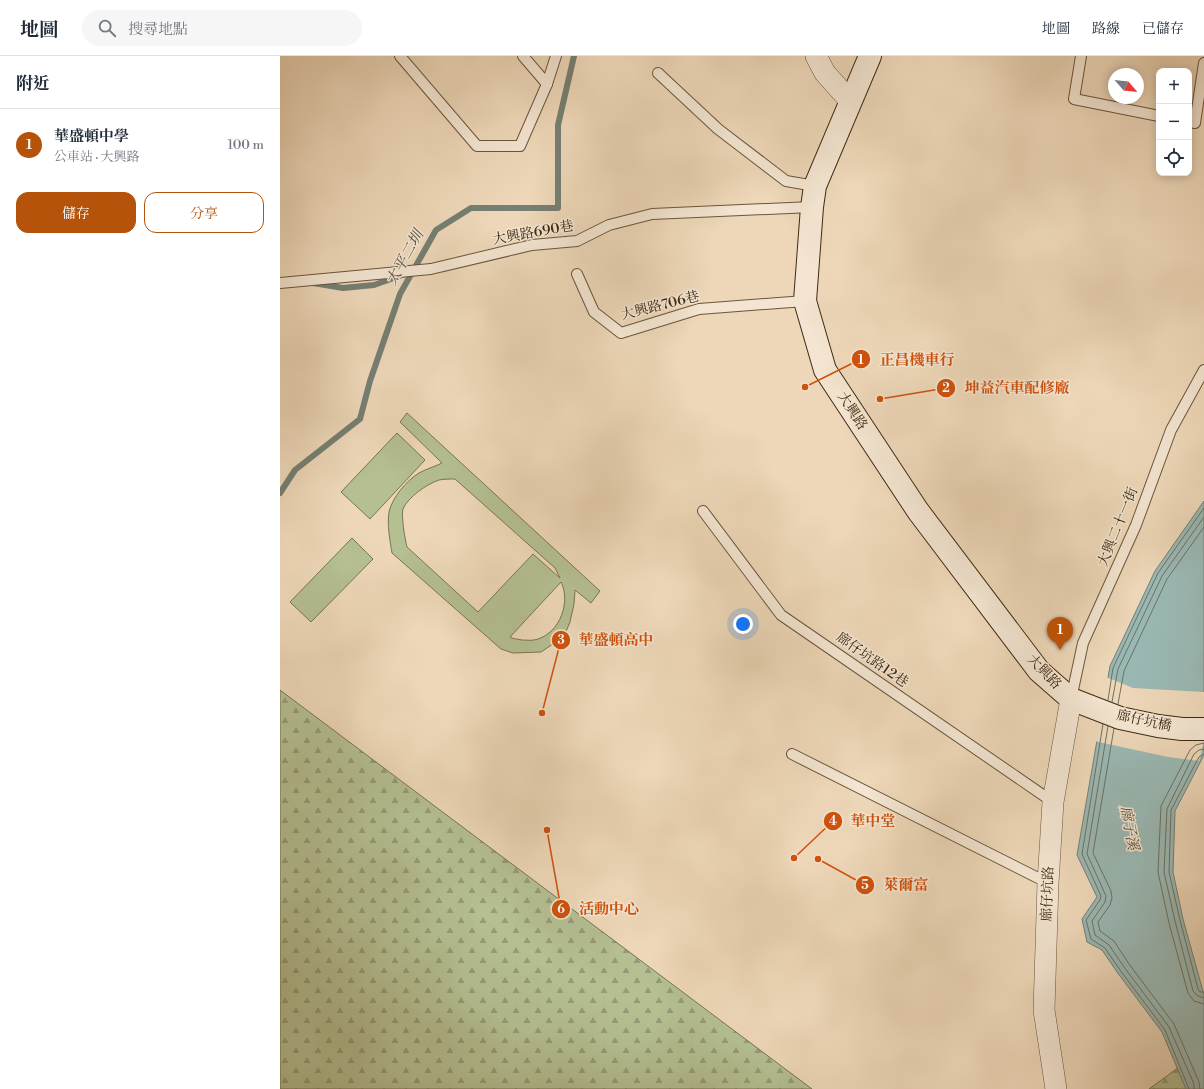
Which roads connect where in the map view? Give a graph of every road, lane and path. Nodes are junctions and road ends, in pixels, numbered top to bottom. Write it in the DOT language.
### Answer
graph roads {
  1 [pos="400,56"];
  2 [pos="523,56"];
  3 [pos="556,56"];
  4 [pos="816,56"];
  5 [pos="870,56"];
  6 [pos="1081,56"];
  7 [pos="1204,63"];
  8 [pos="658,72"];
  9 [pos="547,84"];
  10 [pos="850,101"];
  11 [pos="1156,115"];
  12 [pos="1192,123"];
  13 [pos="815,186"];
  14 [pos="812,207"];
  15 [pos="577,274"];
  16 [pos="280,283"];
  17 [pos="805,301"];
  18 [pos="1204,370"];
  19 [pos="703,511"];
  20 [pos="1078,702"];
  21 [pos="1204,729"];
  22 [pos="792,754"];
  23 [pos="1053,802"];
  24 [pos="1048,883"];
  25 [pos="1056,1089"];
  1 -- 9 [label="lane"];
  2 -- 9 [label="lane"];
  3 -- 9 [label="lane"];
  4 -- 10 [label="street"];
  5 -- 10 [label="main road, 大興路"];
  6 -- 11 [label="lane"];
  7 -- 12 [label="lane"];
  8 -- 13 [label="lane"];
  10 -- 13 [label="main road, 大興路"];
  13 -- 14 [label="main road, 大興路"];
  14 -- 16 [label="lane, 大興路690巷"];
  14 -- 17 [label="main road, 大興路"];
  15 -- 17 [label="lane, 大興路706巷"];
  17 -- 20 [label="main road, 大興路"];
  18 -- 20 [label="lane, 大興二十一街"];
  19 -- 23 [label="lane, 廍仔坑路12巷"];
  20 -- 21 [label="main road, 廍仔坑橋"];
  20 -- 23 [label="street, 廍仔坑路"];
  22 -- 24 [label="lane"];
  23 -- 24 [label="street, 廍仔坑路"];
  24 -- 25 [label="street, 廍仔坑路"];
}
